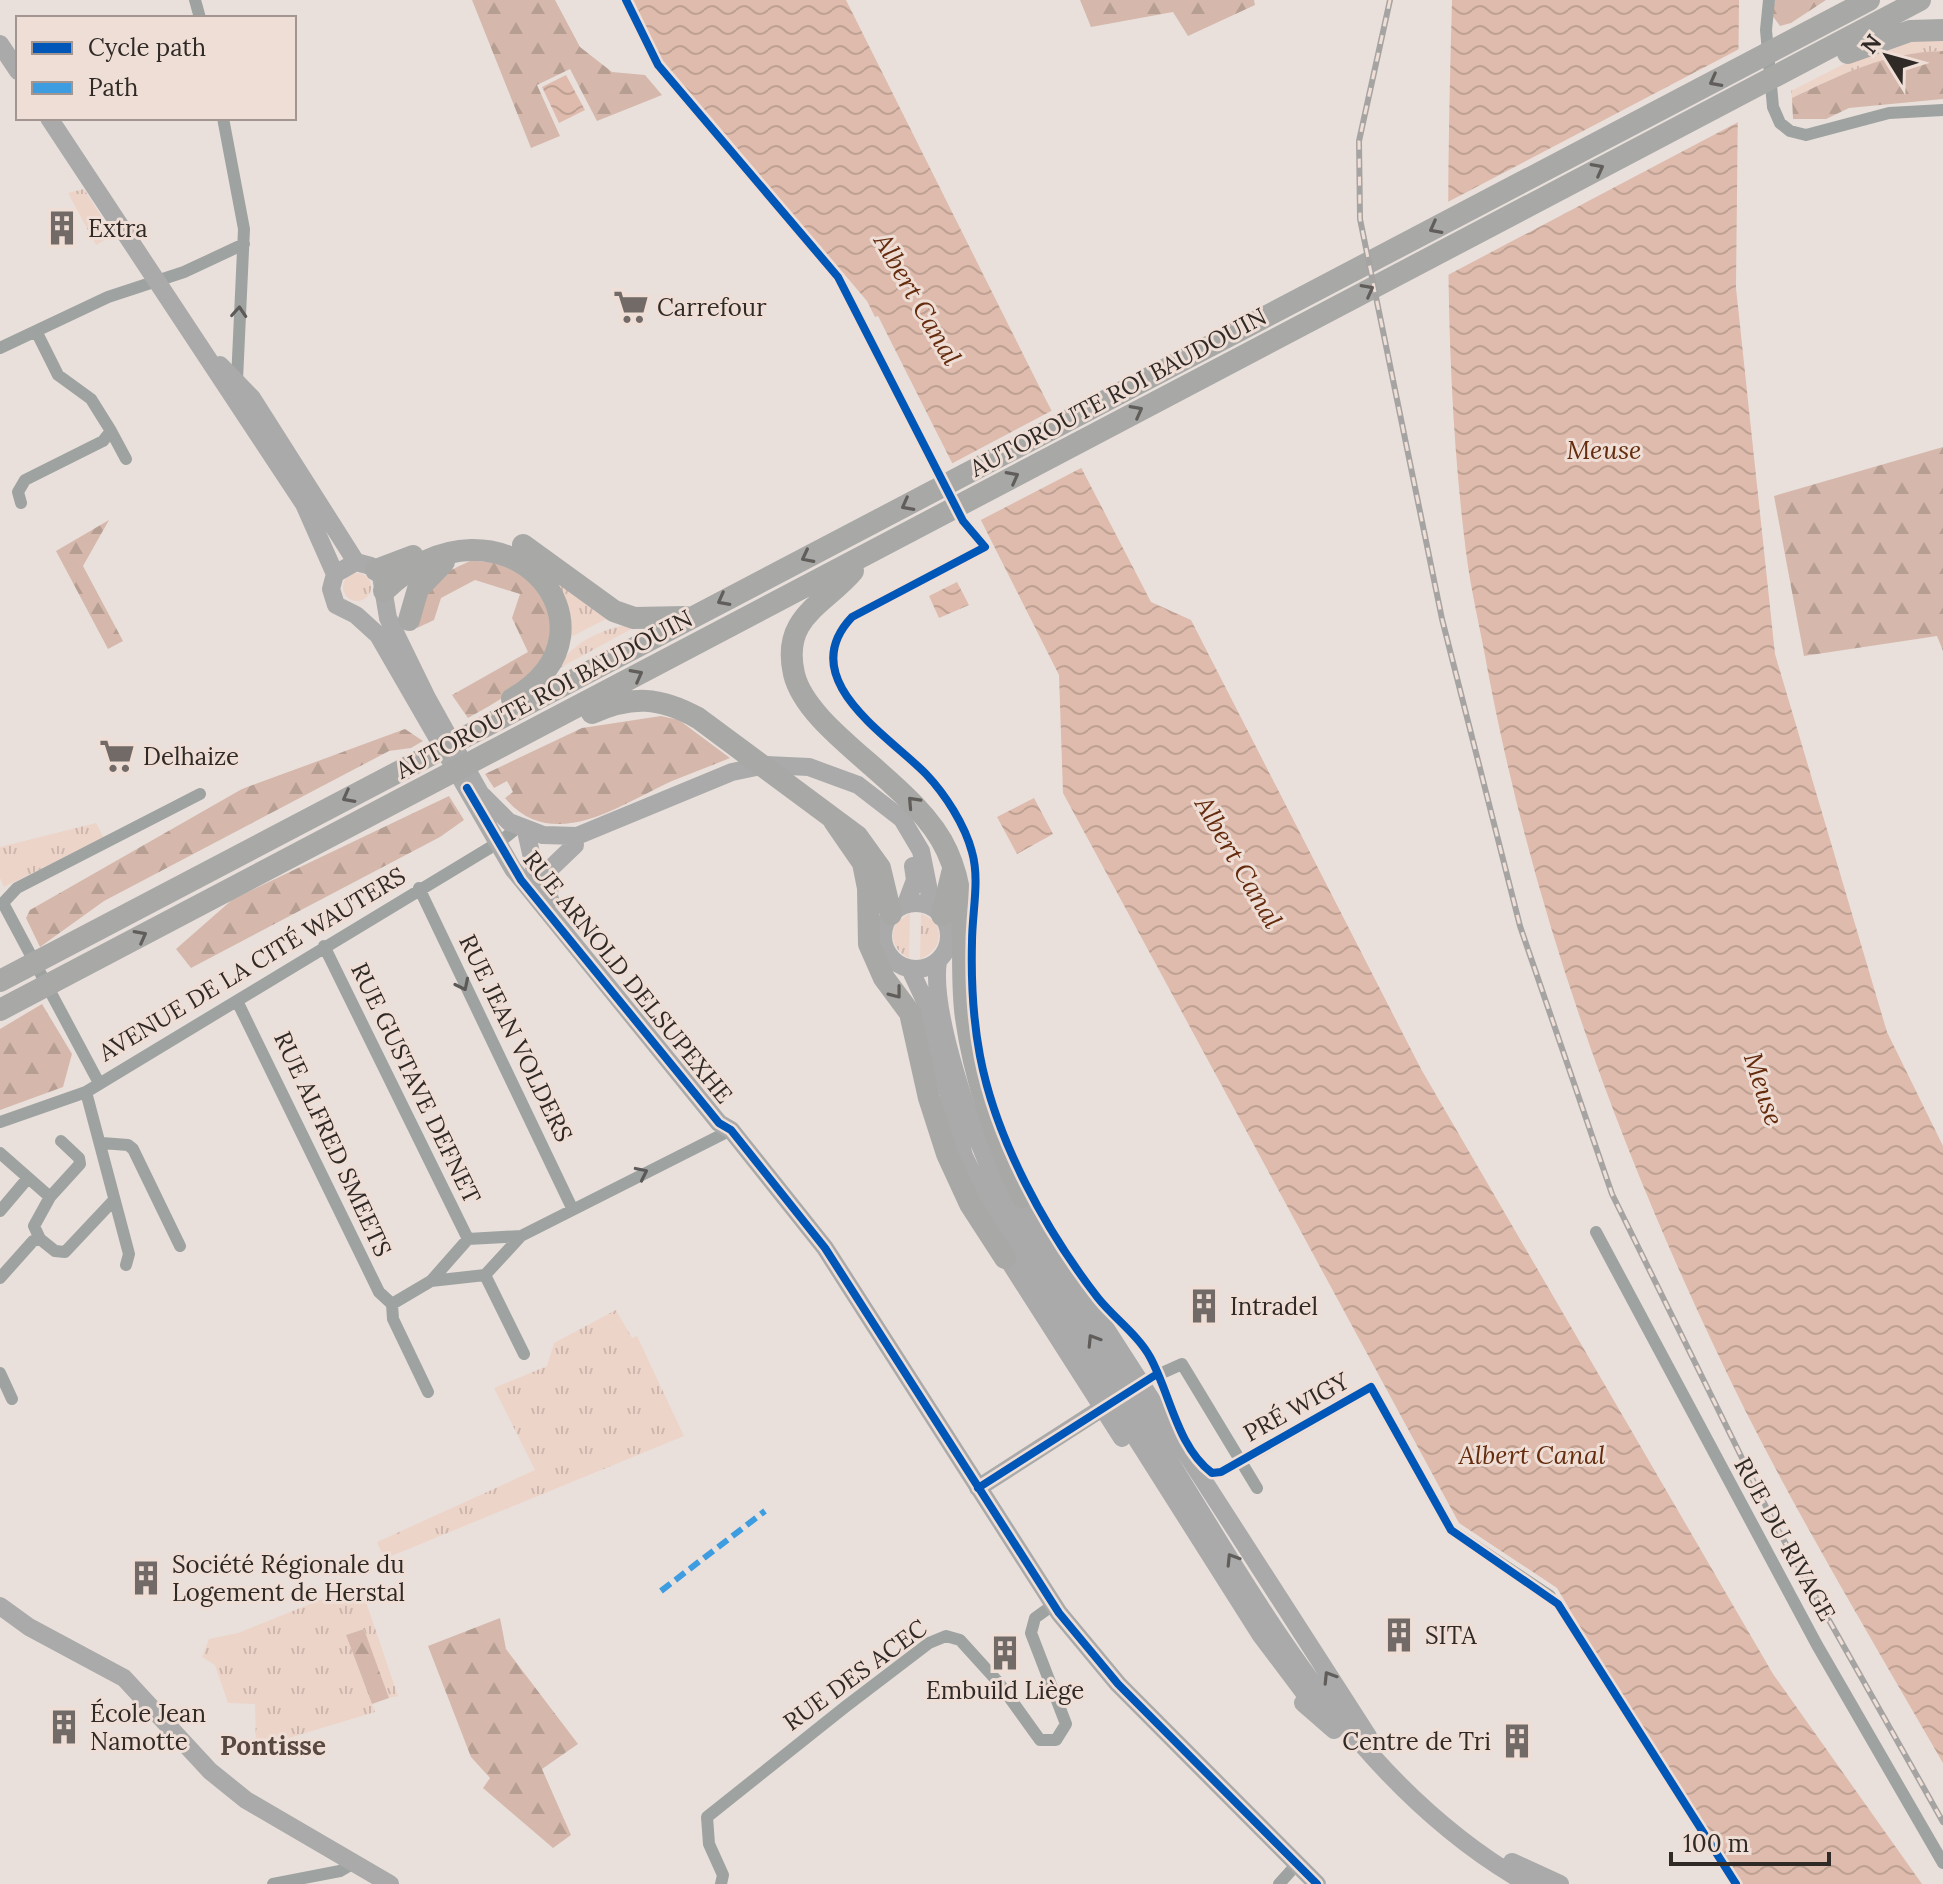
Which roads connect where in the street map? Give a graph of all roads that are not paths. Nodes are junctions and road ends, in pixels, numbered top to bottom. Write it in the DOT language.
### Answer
graph roads {
  1 [pos="1769,0"];
  2 [pos="1843,0"];
  3 [pos="1869,0"];
  4 [pos="1920,0"];
  5 [pos="1943,30"];
  6 [pos="0,44"];
  7 [pos="1784,44"];
  8 [pos="16,68"];
  9 [pos="1785,71"];
  10 [pos="1943,110"];
  11 [pos="50,120"];
  12 [pos="223,120"];
  13 [pos="244,244"];
  14 [pos="158,280"];
  15 [pos="36,331"];
  16 [pos="0,348"];
  17 [pos="206,352"];
  18 [pos="237,380"];
  19 [pos="111,431"];
  20 [pos="126,459"];
  21 [pos="21,503"];
  22 [pos="461,552"];
  23 [pos="870,552"];
  24 [pos="335,574"];
  25 [pos="375,580"];
  26 [pos="356,615"];
  27 [pos="691,617"];
  28 [pos="409,620"];
  29 [pos="420,675"];
  30 [pos="543,724"];
  31 [pos="475,730"];
  32 [pos="200,794"];
  33 [pos="666,798"];
  34 [pos="834,821"];
  35 [pos="516,835"];
  36 [pos="575,845"];
  37 [pos="953,867"];
  38 [pos="419,888"];
  39 [pos="549,897"];
  40 [pos="1,904"];
  41 [pos="899,909"];
  42 [pos="937,911"];
  43 [pos="324,946"];
  44 [pos="938,961"];
  45 [pos="910,969"];
  46 [pos="5,978"];
  47 [pos="237,1001"];
  48 [pos="0,1010"];
  49 [pos="99,1083"];
  50 [pos="86,1092"];
  51 [pos="965,1107"];
  52 [pos="0,1122"];
  53 [pos="731,1130"];
  54 [pos="61,1141"];
  55 [pos="102,1143"];
  56 [pos="0,1153"];
  57 [pos="28,1178"];
  58 [pos="50,1197"];
  59 [pos="1022,1197"];
  60 [pos="113,1201"];
  61 [pos="572,1208"];
  62 [pos="0,1211"];
  63 [pos="1596,1232"];
  64 [pos="521,1236"];
  65 [pos="40,1239"];
  66 [pos="468,1239"];
  67 [pos="180,1246"];
  68 [pos="1010,1252"];
  69 [pos="4,1262"];
  70 [pos="126,1265"];
  71 [pos="485,1275"];
  72 [pos="0,1278"];
  73 [pos="431,1281"];
  74 [pos="392,1304"];
  75 [pos="524,1354"];
  76 [pos="0,1373"];
  77 [pos="1142,1382"];
  78 [pos="428,1392"];
  79 [pos="12,1399"];
  80 [pos="1101,1409"];
  81 [pos="1241,1461"];
  82 [pos="978,1488"];
  83 [pos="1257,1488"];
  84 [pos="1550,1596"];
  85 [pos="1053,1605"];
  86 [pos="0,1606"];
  87 [pos="1267,1630"];
  88 [pos="1334,1730"];
  89 [pos="1404,1788"];
  90 [pos="333,1854"];
  91 [pos="1943,1863"];
  92 [pos="1297,1864"];
  93 [pos="360,1873"];
  94 [pos="1527,1876"];
  95 [pos="300,1880"];
  96 [pos="273,1884"];
  97 [pos="390,1884"];
  98 [pos="721,1884"];
  99 [pos="1279,1884"];
  100 [pos="1317,1884"];
  101 [pos="1502,1884"];
  102 [pos="1560,1884"];
  1 -- 10 [label="street"];
  2 -- 7 [label="highway"];
  3 -- 7 [label="highway, AUTOROUTE ROI BAUDOUIN"];
  4 -- 9 [label="highway, AUTOROUTE ROI BAUDOUIN"];
  5 -- 9 [label="highway"];
  6 -- 8 [label="main road"];
  7 -- 27 [label="highway, AUTOROUTE ROI BAUDOUIN, one-way"];
  23 -- 9 [label="highway, AUTOROUTE ROI BAUDOUIN, one-way"];
  11 -- 14 [label="main road"];
  12 -- 13 [label="street"];
  13 -- 14 [label="street"];
  18 -- 13 [label="street, one-way"];
  14 -- 15 [label="street"];
  14 -- 17 [label="main road"];
  15 -- 16 [label="street"];
  15 -- 19 [label="street"];
  17 -- 18 [label="main road"];
  17 -- 24 [label="main road"];
  18 -- 25 [label="main road"];
  19 -- 20 [label="street"];
  19 -- 21 [label="street"];
  22 -- 25 [label="highway"];
  22 -- 28 [label="highway"];
  22 -- 31 [label="highway"];
  30 -- 23 [label="highway, AUTOROUTE ROI BAUDOUIN, one-way"];
  37 -- 23 [label="highway, one-way"];
  24 -- 25 [label="main road"];
  24 -- 26 [label="main road"];
  25 -- 26 [label="main road"];
  25 -- 27 [label="highway"];
  25 -- 29 [label="main road"];
  26 -- 35 [label="main road"];
  27 -- 31 [label="highway, AUTOROUTE ROI BAUDOUIN"];
  28 -- 29 [label="main road"];
  29 -- 33 [label="main road"];
  29 -- 35 [label="main road"];
  30 -- 34 [label="highway"];
  48 -- 30 [label="highway, AUTOROUTE ROI BAUDOUIN, one-way"];
  31 -- 46 [label="highway, AUTOROUTE ROI BAUDOUIN, one-way"];
  32 -- 40 [label="street"];
  33 -- 35 [label="main road"];
  33 -- 42 [label="main road"];
  34 -- 41 [label="highway"];
  34 -- 68 [label="highway, one-way"];
  35 -- 36 [label="main road"];
  35 -- 38 [label="street, AVENUE DE LA CITÉ WAUTERS"];
  35 -- 39 [label="main road, RUE ARNOLD DELSUPEXHE"];
  35 -- 53 [label="main road, RUE ARNOLD DELSUPEXHE"];
  36 -- 39 [label="main road"];
  36 -- 41 [label="main road"];
  37 -- 42 [label="highway"];
  37 -- 59 [label="highway"];
  38 -- 43 [label="street, AVENUE DE LA CITÉ WAUTERS"];
  38 -- 61 [label="street, RUE JEAN VOLDERS, one-way"];
  39 -- 53 [label="main road, RUE ARNOLD DELSUPEXHE"];
  40 -- 49 [label="street"];
  41 -- 42 [label="main road"];
  41 -- 45 [label="main road"];
  42 -- 44 [label="main road"];
  43 -- 47 [label="street, AVENUE DE LA CITÉ WAUTERS"];
  43 -- 66 [label="street, RUE GUSTAVE DEFNET"];
  44 -- 45 [label="main road"];
  44 -- 51 [label="main road"];
  45 -- 68 [label="main road"];
  47 -- 49 [label="street, AVENUE DE LA CITÉ WAUTERS"];
  47 -- 74 [label="street, RUE ALFRED SMEETS"];
  49 -- 50 [label="street, AVENUE DE LA CITÉ WAUTERS"];
  50 -- 52 [label="street, AVENUE DE LA CITÉ WAUTERS"];
  50 -- 55 [label="street"];
  51 -- 59 [label="main road"];
  87 -- 51 [label="main road, one-way"];
  61 -- 53 [label="street, one-way"];
  53 -- 82 [label="main road, RUE ARNOLD DELSUPEXHE"];
  54 -- 58 [label="street"];
  55 -- 60 [label="street"];
  55 -- 67 [label="street"];
  56 -- 57 [label="street"];
  57 -- 58 [label="street"];
  57 -- 62 [label="street"];
  58 -- 65 [label="street"];
  59 -- 77 [label="main road"];
  60 -- 65 [label="street"];
  60 -- 70 [label="street"];
  61 -- 64 [label="street"];
  63 -- 91 [label="street, RUE DU RIVAGE"];
  64 -- 66 [label="street"];
  64 -- 71 [label="street"];
  65 -- 69 [label="street"];
  66 -- 73 [label="street"];
  68 -- 80 [label="main road"];
  68 -- 87 [label="main road"];
  69 -- 72 [label="street"];
  71 -- 73 [label="street"];
  71 -- 75 [label="street"];
  73 -- 74 [label="street"];
  74 -- 78 [label="street, RUE ALFRED SMEETS"];
  76 -- 79 [label="street"];
  77 -- 80 [label="main road"];
  77 -- 81 [label="street, PRÉ WIGY"];
  89 -- 77 [label="main road, one-way"];
  80 -- 82 [label="main road"];
  80 -- 88 [label="main road"];
  81 -- 83 [label="street"];
  81 -- 84 [label="street, PRÉ WIGY"];
  82 -- 85 [label="main road, RUE ARNOLD DELSUPEXHE"];
  85 -- 92 [label="main road, RUE ARNOLD DELSUPEXHE"];
  85 -- 98 [label="street, RUE DES ACEC"];
  86 -- 90 [label="main road"];
  87 -- 88 [label="main road"];
  87 -- 89 [label="main road"];
  88 -- 101 [label="main road"];
  89 -- 94 [label="main road"];
  90 -- 93 [label="main road"];
  90 -- 95 [label="street"];
  92 -- 99 [label="street"];
  92 -- 100 [label="main road, RUE ARNOLD DELSUPEXHE"];
  93 -- 95 [label="street"];
  93 -- 97 [label="main road"];
  94 -- 102 [label="main road"];
  95 -- 96 [label="street"];
}
